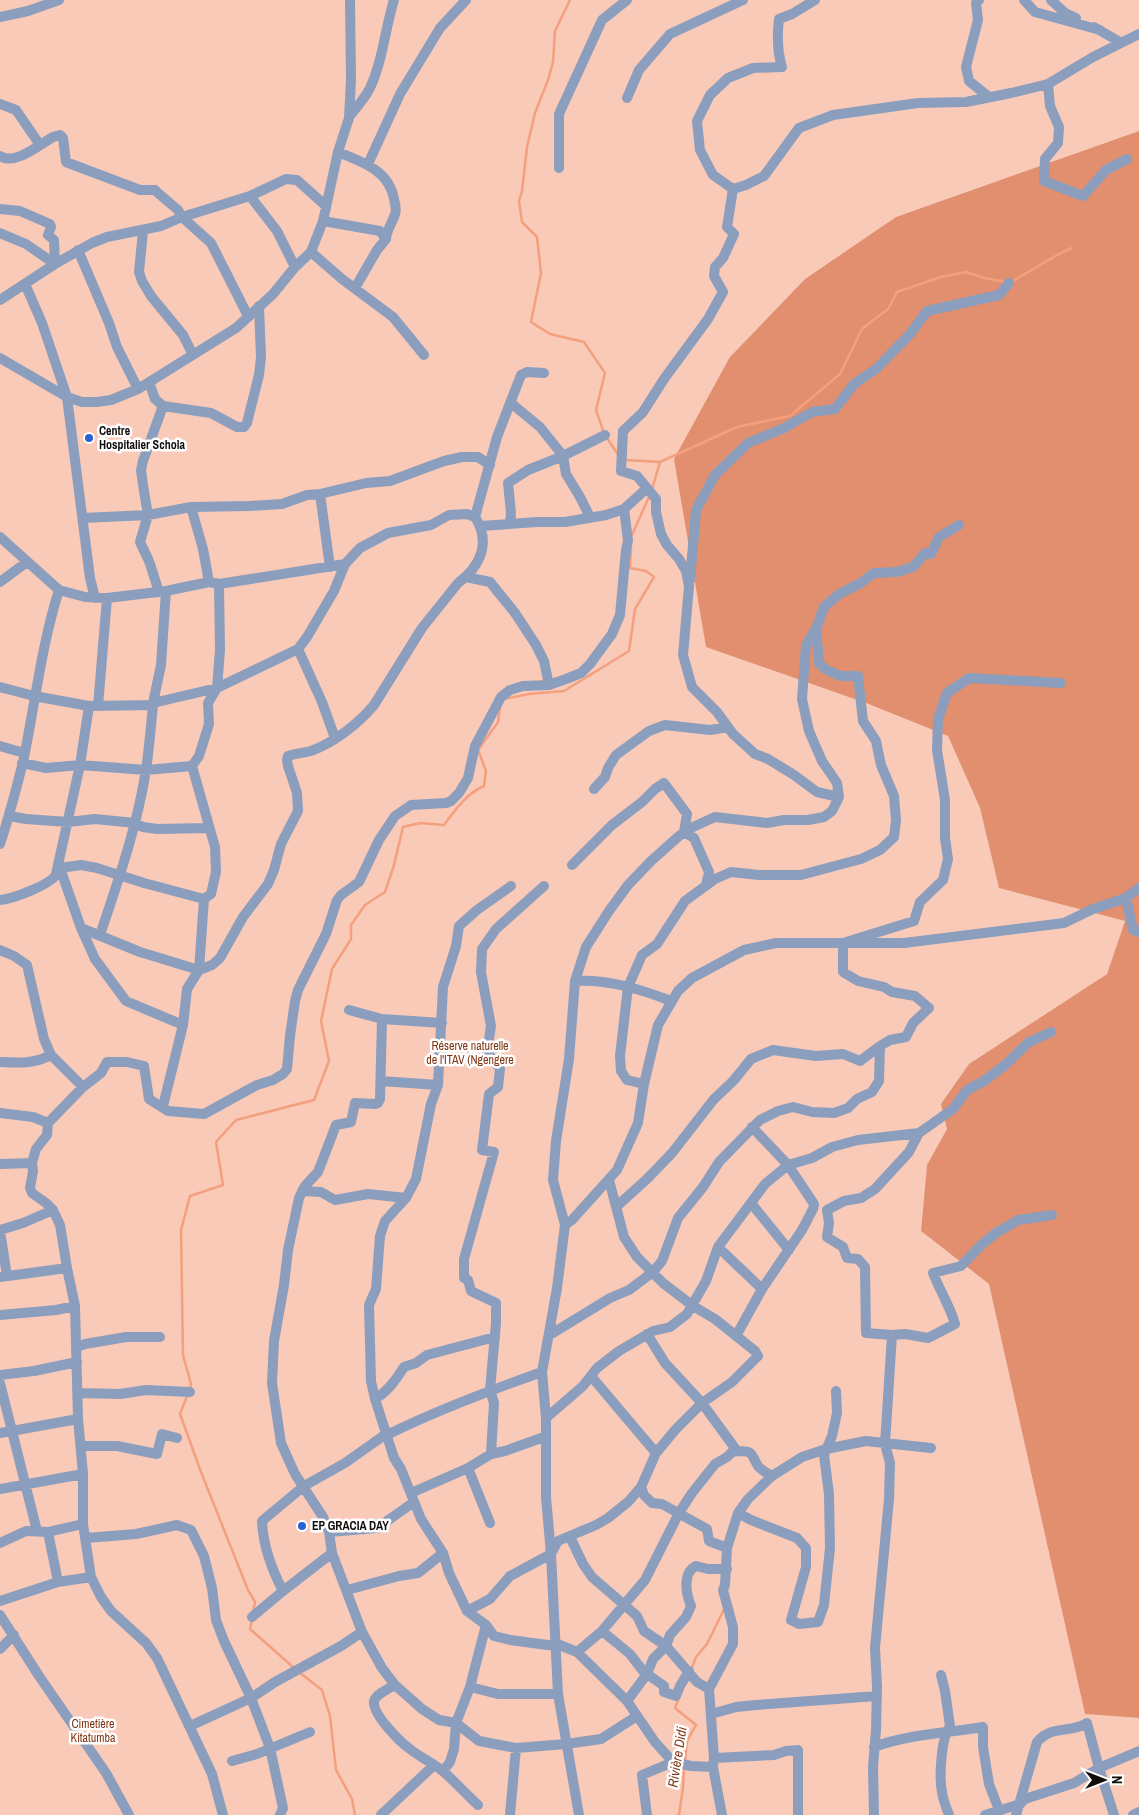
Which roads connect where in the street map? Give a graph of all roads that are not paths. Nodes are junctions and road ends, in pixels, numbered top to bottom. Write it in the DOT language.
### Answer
graph roads {
  1 [pos="59,0"];
  2 [pos="350,0"];
  3 [pos="394,0"];
  4 [pos="466,0"];
  5 [pos="628,0"];
  6 [pos="742,0"];
  7 [pos="815,0"];
  8 [pos="979,0"];
  9 [pos="1024,0"];
  10 [pos="1051,0"];
  11 [pos="0,17"];
  12 [pos="1100,30"];
  13 [pos="1139,34"];
  14 [pos="1120,42"];
  15 [pos="1048,84"];
  16 [pos="627,98"];
  17 [pos="990,98"];
  18 [pos="0,104"];
  19 [pos="349,118"];
  20 [pos="40,145"];
  21 [pos="338,152"];
  22 [pos="0,156"];
  23 [pos="1128,159"];
  24 [pos="368,164"];
  25 [pos="559,168"];
  26 [pos="732,189"];
  27 [pos="250,196"];
  28 [pos="326,206"];
  29 [pos="0,210"];
  30 [pos="182,218"];
  31 [pos="323,221"];
  32 [pos="143,231"];
  33 [pos="0,233"];
  34 [pos="386,239"];
  35 [pos="78,250"];
  36 [pos="311,252"];
  37 [pos="54,264"];
  38 [pos="295,267"];
  39 [pos="1009,283"];
  40 [pos="25,284"];
  41 [pos="355,288"];
  42 [pos="0,300"];
  43 [pos="259,306"];
  44 [pos="248,316"];
  45 [pos="192,353"];
  46 [pos="424,355"];
  47 [pos="0,358"];
  48 [pos="544,373"];
  49 [pos="150,382"];
  50 [pos="138,389"];
  51 [pos="67,397"];
  52 [pos="510,403"];
  53 [pos="163,406"];
  54 [pos="605,435"];
  55 [pos="563,456"];
  56 [pos="490,464"];
  57 [pos="646,488"];
  58 [pos="320,494"];
  59 [pos="192,507"];
  60 [pos="624,509"];
  61 [pos="148,515"];
  62 [pos="475,516"];
  63 [pos="590,517"];
  64 [pos="82,518"];
  65 [pos="510,524"];
  66 [pos="959,525"];
  67 [pos="481,526"];
  68 [pos="0,537"];
  69 [pos="27,562"];
  70 [pos="345,564"];
  71 [pos="330,566"];
  72 [pos="466,577"];
  73 [pos="0,582"];
  74 [pos="214,583"];
  75 [pos="689,586"];
  76 [pos="59,590"];
  77 [pos="163,592"];
  78 [pos="95,598"];
  79 [pos="107,598"];
  80 [pos="816,629"];
  81 [pos="298,649"];
  82 [pos="1061,683"];
  83 [pos="548,686"];
  84 [pos="0,687"];
  85 [pos="217,688"];
  86 [pos="34,696"];
  87 [pos="153,704"];
  88 [pos="93,706"];
  89 [pos="728,727"];
  90 [pos="335,738"];
  91 [pos="0,746"];
  92 [pos="24,758"];
  93 [pos="80,765"];
  94 [pos="192,766"];
  95 [pos="146,770"];
  96 [pos="594,789"];
  97 [pos="839,797"];
  98 [pos="9,816"];
  99 [pos="68,822"];
  100 [pos="135,823"];
  101 [pos="208,828"];
  102 [pos="684,832"];
  103 [pos="0,844"];
  104 [pos="572,865"];
  105 [pos="58,872"];
  106 [pos="121,875"];
  107 [pos="706,885"];
  108 [pos="511,886"];
  109 [pos="544,886"];
  110 [pos="1139,888"];
  111 [pos="1126,898"];
  112 [pos="204,899"];
  113 [pos="0,900"];
  114 [pos="81,928"];
  115 [pos="1139,932"];
  116 [pos="100,935"];
  117 [pos="843,943"];
  118 [pos="0,950"];
  119 [pos="198,970"];
  120 [pos="575,981"];
  121 [pos="628,986"];
  122 [pos="671,1001"];
  123 [pos="349,1010"];
  124 [pos="382,1019"];
  125 [pos="442,1023"];
  126 [pos="183,1025"];
  127 [pos="1051,1032"];
  128 [pos="880,1046"];
  129 [pos="51,1055"];
  130 [pos="0,1062"];
  131 [pos="381,1081"];
  132 [pos="438,1084"];
  133 [pos="644,1084"];
  134 [pos="83,1087"];
  135 [pos="163,1106"];
  136 [pos="0,1113"];
  137 [pos="48,1123"];
  138 [pos="752,1127"];
  139 [pos="919,1132"];
  140 [pos="32,1163"];
  141 [pos="0,1164"];
  142 [pos="788,1165"];
  143 [pos="609,1180"];
  144 [pos="302,1191"];
  145 [pos="406,1198"];
  146 [pos="751,1203"];
  147 [pos="616,1208"];
  148 [pos="53,1210"];
  149 [pos="1052,1215"];
  150 [pos="565,1225"];
  151 [pos="0,1230"];
  152 [pos="718,1247"];
  153 [pos="789,1250"];
  154 [pos="67,1268"];
  155 [pos="653,1272"];
  156 [pos="3,1276"];
  157 [pos="762,1289"];
  158 [pos="75,1306"];
  159 [pos="692,1306"];
  160 [pos="0,1315"];
  161 [pos="551,1323"];
  162 [pos="647,1334"];
  163 [pos="892,1335"];
  164 [pos="736,1336"];
  165 [pos="160,1337"];
  166 [pos="495,1337"];
  167 [pos="76,1347"];
  168 [pos="77,1362"];
  169 [pos="542,1372"];
  170 [pos="0,1375"];
  171 [pos="590,1376"];
  172 [pos="0,1383"];
  173 [pos="490,1390"];
  174 [pos="836,1391"];
  175 [pos="190,1392"];
  176 [pos="78,1393"];
  177 [pos="375,1400"];
  178 [pos="702,1403"];
  179 [pos="546,1418"];
  180 [pos="78,1419"];
  181 [pos="12,1429"];
  182 [pos="0,1432"];
  183 [pos="386,1434"];
  184 [pos="544,1437"];
  185 [pos="177,1438"];
  186 [pos="885,1444"];
  187 [pos="81,1446"];
  188 [pos="931,1448"];
  189 [pos="826,1449"];
  190 [pos="737,1451"];
  191 [pos="656,1453"];
  192 [pos="491,1454"];
  193 [pos="468,1468"];
  194 [pos="84,1474"];
  195 [pos="772,1476"];
  196 [pos="26,1485"];
  197 [pos="304,1486"];
  198 [pos="641,1487"];
  199 [pos="0,1489"];
  200 [pos="412,1498"];
  201 [pos="679,1513"];
  202 [pos="738,1513"];
  203 [pos="490,1523"];
  204 [pos="84,1524"];
  205 [pos="37,1531"];
  206 [pos="48,1532"];
  207 [pos="329,1532"];
  208 [pos="570,1537"];
  209 [pos="86,1538"];
  210 [pos="0,1543"];
  211 [pos="727,1548"];
  212 [pos="332,1553"];
  213 [pos="443,1553"];
  214 [pos="551,1554"];
  215 [pos="727,1569"];
  216 [pos="91,1577"];
  217 [pos="58,1582"];
  218 [pos="347,1590"];
  219 [pos="282,1591"];
  220 [pos="0,1601"];
  221 [pos="623,1605"];
  222 [pos="467,1611"];
  223 [pos="0,1615"];
  224 [pos="252,1616"];
  225 [pos="486,1625"];
  226 [pos="602,1631"];
  227 [pos="362,1632"];
  228 [pos="14,1635"];
  229 [pos="555,1645"];
  230 [pos="666,1646"];
  231 [pos="0,1649"];
  232 [pos="577,1652"];
  233 [pos="691,1673"];
  234 [pos="647,1674"];
  235 [pos="941,1675"];
  236 [pos="396,1684"];
  237 [pos="470,1687"];
  238 [pos="709,1689"];
  239 [pos="558,1694"];
  240 [pos="877,1696"];
  241 [pos="251,1698"];
  242 [pos="626,1701"];
  243 [pos="711,1714"];
  244 [pos="637,1716"];
  245 [pos="456,1723"];
  246 [pos="190,1726"];
  247 [pos="310,1732"];
  248 [pos="945,1732"];
  249 [pos="566,1744"];
  250 [pos="874,1747"];
  251 [pos="270,1748"];
  252 [pos="516,1748"];
  253 [pos="1139,1751"];
  254 [pos="232,1762"];
  255 [pos="714,1762"];
  256 [pos="681,1764"];
  257 [pos="433,1766"];
  258 [pos="1099,1768"];
  259 [pos="443,1771"];
  260 [pos="1020,1804"];
  261 [pos="478,1805"];
  262 [pos="999,1810"];
  263 [pos="1139,1812"];
  264 [pos="129,1815"];
  265 [pos="223,1815"];
  266 [pos="280,1815"];
  267 [pos="381,1815"];
  268 [pos="510,1815"];
  269 [pos="578,1815"];
  270 [pos="647,1815"];
  271 [pos="722,1815"];
  272 [pos="798,1815"];
  273 [pos="874,1815"];
  274 [pos="949,1815"];
  275 [pos="985,1815"];
  276 [pos="1016,1815"];
  277 [pos="1026,1815"];
  278 [pos="1114,1815"];
  279 [pos="1133,1815"];
  1 -- 11 [label="street"];
  2 -- 19 [label="street"];
  3 -- 19 [label="street"];
  4 -- 24 [label="street"];
  5 -- 25 [label="street"];
  6 -- 16 [label="street"];
  7 -- 26 [label="street"];
  8 -- 17 [label="street"];
  9 -- 12 [label="street"];
  10 -- 12 [label="street"];
  12 -- 14 [label="street"];
  13 -- 14 [label="street"];
  14 -- 15 [label="street"];
  15 -- 17 [label="street"];
  15 -- 23 [label="street"];
  17 -- 26 [label="street"];
  18 -- 20 [label="street"];
  19 -- 21 [label="street"];
  20 -- 22 [label="street"];
  20 -- 30 [label="street"];
  21 -- 24 [label="street"];
  21 -- 28 [label="street"];
  24 -- 34 [label="street"];
  26 -- 57 [label="street"];
  27 -- 28 [label="street"];
  27 -- 30 [label="street"];
  27 -- 38 [label="street"];
  28 -- 31 [label="street"];
  29 -- 37 [label="street"];
  30 -- 32 [label="street"];
  30 -- 44 [label="street"];
  31 -- 34 [label="street"];
  31 -- 36 [label="street"];
  32 -- 35 [label="street"];
  32 -- 45 [label="street"];
  33 -- 37 [label="street"];
  34 -- 41 [label="street"];
  35 -- 37 [label="street"];
  35 -- 50 [label="street"];
  36 -- 38 [label="street"];
  36 -- 41 [label="street"];
  37 -- 40 [label="street"];
  38 -- 43 [label="street"];
  39 -- 75 [label="street"];
  40 -- 42 [label="street"];
  40 -- 51 [label="street"];
  41 -- 46 [label="street"];
  43 -- 44 [label="street"];
  43 -- 53 [label="street"];
  44 -- 45 [label="street"];
  45 -- 49 [label="street"];
  47 -- 51 [label="street"];
  48 -- 52 [label="street"];
  49 -- 50 [label="street"];
  49 -- 53 [label="street"];
  50 -- 51 [label="street"];
  51 -- 64 [label="street"];
  52 -- 55 [label="street"];
  52 -- 56 [label="street"];
  53 -- 61 [label="street"];
  54 -- 55 [label="street"];
  55 -- 63 [label="street"];
  55 -- 65 [label="street"];
  56 -- 58 [label="street"];
  56 -- 62 [label="street"];
  57 -- 60 [label="street"];
  57 -- 75 [label="street"];
  58 -- 59 [label="street"];
  58 -- 71 [label="street"];
  59 -- 61 [label="street"];
  59 -- 74 [label="street"];
  60 -- 63 [label="street"];
  60 -- 83 [label="street"];
  61 -- 64 [label="street"];
  61 -- 77 [label="street"];
  62 -- 67 [label="street"];
  62 -- 70 [label="street"];
  63 -- 65 [label="street"];
  64 -- 78 [label="street"];
  65 -- 67 [label="street"];
  66 -- 80 [label="street"];
  67 -- 72 [label="street"];
  68 -- 69 [label="street"];
  69 -- 73 [label="street"];
  69 -- 76 [label="street"];
  70 -- 71 [label="street"];
  70 -- 81 [label="street"];
  71 -- 74 [label="street"];
  72 -- 83 [label="street"];
  72 -- 90 [label="street"];
  74 -- 77 [label="street"];
  74 -- 85 [label="street"];
  75 -- 89 [label="street"];
  76 -- 78 [label="street"];
  76 -- 86 [label="street"];
  77 -- 79 [label="street"];
  77 -- 87 [label="street"];
  78 -- 79 [label="street"];
  79 -- 88 [label="street"];
  80 -- 97 [label="street"];
  80 -- 107 [label="street"];
  81 -- 85 [label="street"];
  81 -- 90 [label="street"];
  82 -- 117 [label="street"];
  83 -- 135 [label="street"];
  84 -- 86 [label="street"];
  85 -- 87 [label="street"];
  85 -- 94 [label="street"];
  86 -- 88 [label="street"];
  86 -- 92 [label="street"];
  87 -- 88 [label="street"];
  87 -- 95 [label="street"];
  88 -- 93 [label="street"];
  89 -- 96 [label="street"];
  89 -- 97 [label="street"];
  90 -- 119 [label="street"];
  91 -- 92 [label="street"];
  92 -- 93 [label="street"];
  92 -- 98 [label="street"];
  93 -- 95 [label="street"];
  93 -- 99 [label="street"];
  94 -- 95 [label="street"];
  94 -- 101 [label="street"];
  95 -- 100 [label="street"];
  97 -- 102 [label="street"];
  98 -- 99 [label="street"];
  98 -- 103 [label="street"];
  99 -- 100 [label="street"];
  99 -- 105 [label="street"];
  100 -- 101 [label="street"];
  100 -- 106 [label="street"];
  101 -- 112 [label="street"];
  102 -- 104 [label="street"];
  102 -- 107 [label="street"];
  102 -- 120 [label="street"];
  105 -- 106 [label="street"];
  105 -- 113 [label="street"];
  105 -- 114 [label="street"];
  106 -- 112 [label="street"];
  106 -- 116 [label="street"];
  107 -- 121 [label="street"];
  108 -- 125 [label="street"];
  109 -- 166 [label="street"];
  110 -- 111 [label="street"];
  111 -- 115 [label="street"];
  111 -- 117 [label="street"];
  112 -- 119 [label="street"];
  114 -- 116 [label="street"];
  114 -- 126 [label="street"];
  116 -- 119 [label="street"];
  117 -- 122 [label="street"];
  117 -- 128 [label="street"];
  118 -- 129 [label="street"];
  119 -- 126 [label="street"];
  120 -- 121 [label="street"];
  120 -- 150 [label="street"];
  121 -- 122 [label="street"];
  121 -- 133 [label="street"];
  122 -- 133 [label="street"];
  123 -- 124 [label="street"];
  124 -- 125 [label="street"];
  124 -- 131 [label="street"];
  125 -- 132 [label="street"];
  126 -- 135 [label="street"];
  127 -- 139 [label="street"];
  128 -- 138 [label="street"];
  128 -- 147 [label="street"];
  129 -- 130 [label="street"];
  129 -- 134 [label="street"];
  131 -- 132 [label="street"];
  131 -- 144 [label="street"];
  132 -- 145 [label="street"];
  133 -- 143 [label="street"];
  134 -- 135 [label="street"];
  134 -- 137 [label="street"];
  136 -- 137 [label="street"];
  137 -- 140 [label="street"];
  138 -- 142 [label="street"];
  138 -- 155 [label="street"];
  139 -- 142 [label="street"];
  139 -- 163 [label="street"];
  140 -- 141 [label="street"];
  140 -- 148 [label="street"];
  142 -- 146 [label="street"];
  142 -- 153 [label="street"];
  143 -- 147 [label="street"];
  143 -- 150 [label="street"];
  144 -- 145 [label="street"];
  144 -- 197 [label="street"];
  145 -- 177 [label="street"];
  146 -- 152 [label="street"];
  146 -- 153 [label="street"];
  147 -- 155 [label="street"];
  148 -- 151 [label="street"];
  148 -- 154 [label="street"];
  149 -- 163 [label="street"];
  150 -- 161 [label="street"];
  151 -- 156 [label="street"];
  152 -- 157 [label="street"];
  152 -- 159 [label="street"];
  153 -- 157 [label="street"];
  154 -- 156 [label="street"];
  154 -- 158 [label="street"];
  155 -- 159 [label="street"];
  155 -- 161 [label="street"];
  157 -- 164 [label="street"];
  158 -- 160 [label="street"];
  158 -- 167 [label="street"];
  159 -- 162 [label="street"];
  159 -- 164 [label="street"];
  161 -- 169 [label="street"];
  162 -- 171 [label="street"];
  162 -- 178 [label="street"];
  163 -- 186 [label="street"];
  164 -- 178 [label="street"];
  165 -- 167 [label="street"];
  166 -- 173 [label="street"];
  166 -- 177 [label="street"];
  167 -- 168 [label="street"];
  168 -- 170 [label="street"];
  168 -- 176 [label="street"];
  169 -- 173 [label="street"];
  169 -- 179 [label="street"];
  171 -- 179 [label="street"];
  171 -- 191 [label="street"];
  172 -- 181 [label="street"];
  173 -- 183 [label="street"];
  173 -- 192 [label="street"];
  174 -- 189 [label="street"];
  175 -- 176 [label="street"];
  176 -- 180 [label="street"];
  177 -- 183 [label="street"];
  178 -- 190 [label="street"];
  178 -- 191 [label="street"];
  179 -- 184 [label="street"];
  180 -- 181 [label="street"];
  180 -- 187 [label="street"];
  181 -- 182 [label="street"];
  181 -- 196 [label="street"];
  183 -- 197 [label="street"];
  183 -- 200 [label="street"];
  184 -- 192 [label="street"];
  184 -- 214 [label="street"];
  185 -- 187 [label="street"];
  186 -- 188 [label="street"];
  186 -- 189 [label="street"];
  186 -- 240 [label="street"];
  187 -- 194 [label="street"];
  189 -- 195 [label="street"];
  189 -- 202 [label="street"];
  190 -- 195 [label="street"];
  190 -- 201 [label="street"];
  191 -- 198 [label="street"];
  192 -- 193 [label="street"];
  193 -- 200 [label="street"];
  193 -- 203 [label="street"];
  194 -- 196 [label="street"];
  194 -- 204 [label="street"];
  195 -- 202 [label="street"];
  196 -- 199 [label="street"];
  196 -- 205 [label="street"];
  197 -- 207 [label="street"];
  197 -- 219 [label="street"];
  198 -- 201 [label="street"];
  198 -- 208 [label="street"];
  200 -- 207 [label="street"];
  200 -- 213 [label="street"];
  201 -- 211 [label="street"];
  201 -- 221 [label="street"];
  202 -- 211 [label="street"];
  204 -- 206 [label="street"];
  204 -- 209 [label="street"];
  205 -- 206 [label="street"];
  205 -- 210 [label="street"];
  206 -- 217 [label="street"];
  207 -- 212 [label="street"];
  208 -- 214 [label="street"];
  208 -- 221 [label="street"];
  209 -- 216 [label="street"];
  209 -- 241 [label="street"];
  211 -- 215 [label="street"];
  212 -- 218 [label="street"];
  212 -- 219 [label="street"];
  213 -- 218 [label="street"];
  213 -- 222 [label="street"];
  214 -- 222 [label="street"];
  214 -- 229 [label="street"];
  215 -- 230 [label="street"];
  215 -- 238 [label="street"];
  216 -- 217 [label="street"];
  216 -- 246 [label="street"];
  217 -- 220 [label="street"];
  218 -- 227 [label="street"];
  219 -- 224 [label="street"];
  221 -- 226 [label="street"];
  221 -- 230 [label="street"];
  222 -- 225 [label="street"];
  223 -- 228 [label="street"];
  225 -- 229 [label="street"];
  225 -- 237 [label="street"];
  226 -- 232 [label="street"];
  226 -- 234 [label="street"];
  227 -- 236 [label="street"];
  227 -- 241 [label="street"];
  228 -- 231 [label="street"];
  228 -- 264 [label="street"];
  229 -- 232 [label="street"];
  229 -- 239 [label="street"];
  230 -- 233 [label="street"];
  230 -- 234 [label="street"];
  232 -- 242 [label="street"];
  233 -- 234 [label="street"];
  233 -- 238 [label="street"];
  234 -- 242 [label="street"];
  235 -- 248 [label="street"];
  236 -- 245 [label="street"];
  236 -- 257 [label="street"];
  237 -- 239 [label="street"];
  237 -- 245 [label="street"];
  238 -- 243 [label="street"];
  239 -- 249 [label="street"];
  240 -- 243 [label="street"];
  240 -- 250 [label="street"];
  241 -- 246 [label="street"];
  241 -- 251 [label="street"];
  242 -- 244 [label="street"];
  243 -- 255 [label="street"];
  244 -- 249 [label="street"];
  244 -- 256 [label="street"];
  245 -- 252 [label="street"];
  245 -- 259 [label="street"];
  246 -- 265 [label="street"];
  247 -- 251 [label="street"];
  248 -- 250 [label="street"];
  248 -- 262 [label="street"];
  248 -- 274 [label="street"];
  249 -- 252 [label="street"];
  249 -- 269 [label="street"];
  250 -- 273 [label="street"];
  251 -- 254 [label="street"];
  251 -- 266 [label="street"];
  252 -- 268 [label="street"];
  253 -- 258 [label="street"];
  255 -- 256 [label="street"];
  255 -- 271 [label="street"];
  255 -- 272 [label="street"];
  256 -- 270 [label="street"];
  257 -- 259 [label="street"];
  257 -- 267 [label="street"];
  258 -- 260 [label="street"];
  258 -- 260 [label="street"];
  258 -- 278 [label="street"];
  259 -- 261 [label="street"];
  260 -- 262 [label="street"];
  260 -- 276 [label="street"];
  260 -- 277 [label="street"];
  262 -- 275 [label="street"];
  263 -- 279 [label="street"];
}
